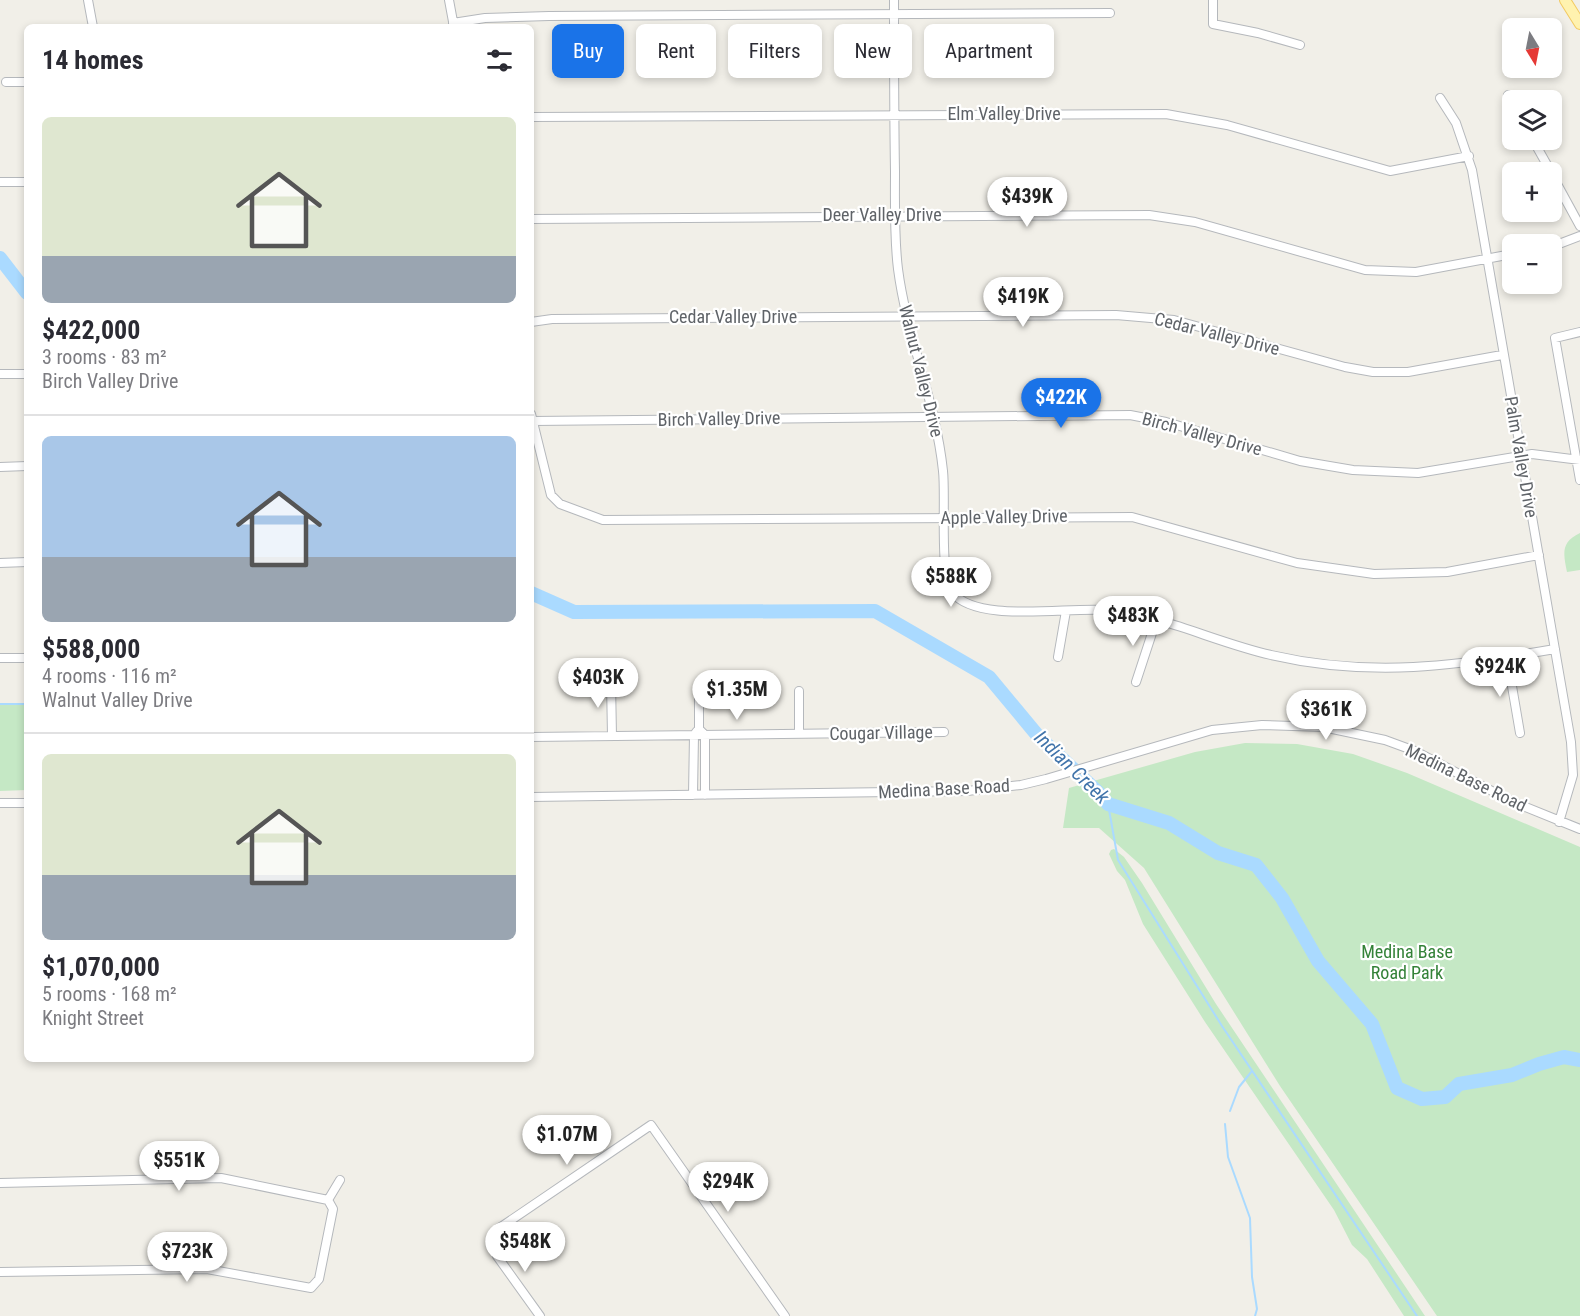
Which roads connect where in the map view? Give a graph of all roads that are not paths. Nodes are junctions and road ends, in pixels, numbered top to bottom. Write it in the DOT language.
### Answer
graph roads {
  1 [pos="88,0"];
  2 [pos="449,0"];
  3 [pos="894,0"];
  4 [pos="1213,0"];
  5 [pos="1565,0"];
  6 [pos="1110,13"];
  7 [pos="894,14"];
  8 [pos="92,24"];
  9 [pos="454,24"];
  10 [pos="460,24"];
  11 [pos="1580,24"];
  12 [pos="1300,45"];
  13 [pos="6,82"];
  14 [pos="24,82"];
  15 [pos="1440,98"];
  16 [pos="894,114"];
  17 [pos="534,117"];
  18 [pos="1468,156"];
  19 [pos="0,182"];
  20 [pos="24,182"];
  21 [pos="1562,193"];
  22 [pos="895,215"];
  23 [pos="534,219"];
  24 [pos="1580,226"];
  25 [pos="1580,236"];
  26 [pos="1562,243"];
  27 [pos="1502,256"];
  28 [pos="1487,259"];
  29 [pos="905,315"];
  30 [pos="534,322"];
  31 [pos="1580,332"];
  32 [pos="1502,355"];
  33 [pos="0,374"];
  34 [pos="24,374"];
  35 [pos="534,417"];
  36 [pos="934,417"];
  37 [pos="534,425"];
  38 [pos="1520,455"];
  39 [pos="1578,460"];
  40 [pos="24,466"];
  41 [pos="0,467"];
  42 [pos="1580,480"];
  43 [pos="945,518"];
  44 [pos="1539,555"];
  45 [pos="0,562"];
  46 [pos="24,562"];
  47 [pos="1066,611"];
  48 [pos="1156,621"];
  49 [pos="1556,649"];
  50 [pos="1058,657"];
  51 [pos="1507,657"];
  52 [pos="0,658"];
  53 [pos="24,658"];
  54 [pos="611,682"];
  55 [pos="1136,682"];
  56 [pos="699,686"];
  57 [pos="799,691"];
  58 [pos="944,732"];
  59 [pos="699,733"];
  60 [pos="1520,733"];
  61 [pos="799,734"];
  62 [pos="612,736"];
  63 [pos="534,737"];
  64 [pos="693,795"];
  65 [pos="705,795"];
  66 [pos="534,797"];
  67 [pos="24,802"];
  68 [pos="0,803"];
  69 [pos="1559,822"];
  70 [pos="1580,829"];
  71 [pos="340,1180"];
  72 [pos="0,1183"];
  73 [pos="328,1200"];
  74 [pos="0,1272"];
  75 [pos="540,1316"];
  76 [pos="785,1316"];
  1 -- 8 [label="street"];
  2 -- 9 [label="street"];
  3 -- 7 [label="street, Walnut Valley Drive"];
  4 -- 12 [label="street"];
  5 -- 11 [label="main road"];
  6 -- 7 [label="street"];
  7 -- 10 [label="street"];
  7 -- 16 [label="street, Walnut Valley Drive"];
  13 -- 14 [label="street"];
  15 -- 18 [label="street, Palm Valley Drive"];
  16 -- 17 [label="street, Elm Valley Drive"];
  16 -- 18 [label="street, Elm Valley Drive"];
  16 -- 22 [label="street, Walnut Valley Drive"];
  18 -- 28 [label="street, Palm Valley Drive"];
  19 -- 20 [label="street"];
  21 -- 24 [label="street"];
  22 -- 23 [label="street, Deer Valley Drive"];
  22 -- 28 [label="street, Deer Valley Drive"];
  22 -- 29 [label="street, Walnut Valley Drive"];
  25 -- 26 [label="street"];
  27 -- 28 [label="street, Deer Valley Drive"];
  28 -- 32 [label="street, Palm Valley Drive"];
  29 -- 30 [label="street, Cedar Valley Drive"];
  29 -- 32 [label="street, Cedar Valley Drive"];
  29 -- 36 [label="street, Walnut Valley Drive"];
  31 -- 39 [label="street"];
  32 -- 38 [label="street, Palm Valley Drive"];
  33 -- 34 [label="street"];
  35 -- 36 [label="street, Birch Valley Drive"];
  36 -- 38 [label="street, Birch Valley Drive"];
  36 -- 43 [label="street, Walnut Valley Drive"];
  37 -- 43 [label="street, Apple Valley Drive"];
  38 -- 39 [label="street, Birch Valley Drive"];
  38 -- 44 [label="street, Palm Valley Drive"];
  39 -- 42 [label="street"];
  40 -- 41 [label="street"];
  43 -- 44 [label="street, Apple Valley Drive"];
  43 -- 47 [label="street, Walnut Valley Drive"];
  44 -- 49 [label="street, Palm Valley Drive"];
  45 -- 46 [label="street"];
  47 -- 48 [label="street, Walnut Valley Drive"];
  47 -- 50 [label="street"];
  48 -- 51 [label="street, Walnut Valley Drive"];
  48 -- 55 [label="street"];
  49 -- 51 [label="street, Walnut Valley Drive"];
  49 -- 69 [label="street, Palm Valley Drive"];
  51 -- 60 [label="street"];
  52 -- 53 [label="street"];
  54 -- 62 [label="street"];
  56 -- 59 [label="street"];
  57 -- 61 [label="street"];
  58 -- 61 [label="street, Cougar Village"];
  59 -- 61 [label="street, Cougar Village"];
  59 -- 62 [label="street, Cougar Village"];
  59 -- 64 [label="street"];
  59 -- 65 [label="street"];
  62 -- 63 [label="street, Cougar Village"];
  64 -- 65 [label="street, Medina Base Road"];
  64 -- 66 [label="street, Medina Base Road"];
  65 -- 69 [label="street, Medina Base Road"];
  67 -- 68 [label="street"];
  69 -- 70 [label="street, Medina Base Road"];
  71 -- 73 [label="street"];
  72 -- 73 [label="street"];
  73 -- 74 [label="street"];
  75 -- 76 [label="street"];
}
